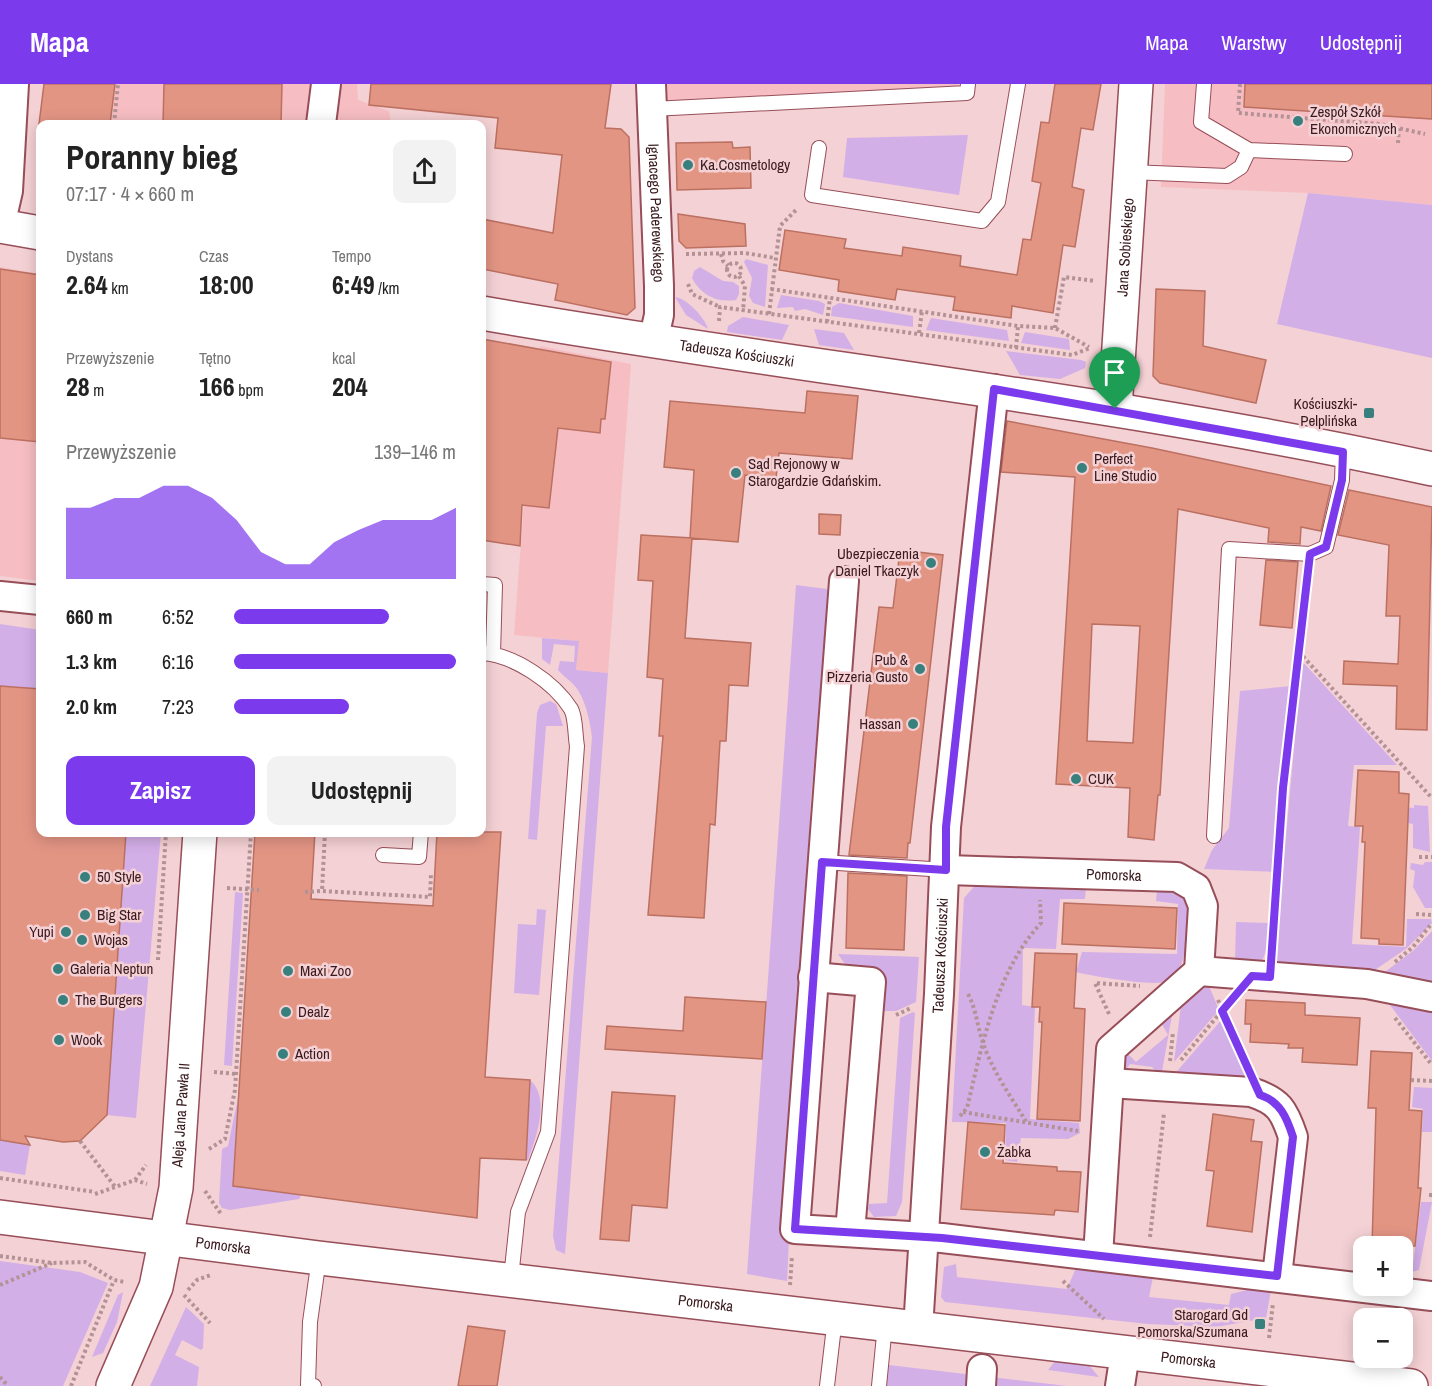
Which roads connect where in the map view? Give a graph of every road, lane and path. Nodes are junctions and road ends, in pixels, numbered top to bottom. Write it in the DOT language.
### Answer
graph roads {
  1 [pos="14,84"];
  2 [pos="118,84"];
  3 [pos="327,84"];
  4 [pos="968,84"];
  5 [pos="1018,84"];
  6 [pos="1136,84"];
  7 [pos="1204,84"];
  8 [pos="1240,84"];
  9 [pos="652,97"];
  10 [pos="114,120"];
  11 [pos="322,120"];
  12 [pos="1399,127"];
  13 [pos="1425,134"];
  14 [pos="1398,143"];
  15 [pos="819,148"];
  16 [pos="1249,150"];
  17 [pos="1345,154"];
  18 [pos="1130,172"];
  19 [pos="812,195"];
  20 [pos="0,226"];
  21 [pos="36,232"];
  22 [pos="676,254"];
  23 [pos="721,254"];
  24 [pos="775,258"];
  25 [pos="728,266"];
  26 [pos="739,276"];
  27 [pos="1100,282"];
  28 [pos="771,289"];
  29 [pos="830,298"];
  30 [pos="743,310"];
  31 [pos="922,311"];
  32 [pos="486,314"];
  33 [pos="769,314"];
  34 [pos="827,322"];
  35 [pos="1018,326"];
  36 [pos="1055,328"];
  37 [pos="717,331"];
  38 [pos="919,333"];
  39 [pos="653,342"];
  40 [pos="1016,348"];
  41 [pos="994,389"];
  42 [pos="1115,409"];
  43 [pos="1343,452"];
  44 [pos="1432,469"];
  45 [pos="1310,554"];
  46 [pos="844,582"];
  47 [pos="486,584"];
  48 [pos="0,596"];
  49 [pos="36,600"];
  50 [pos="1298,651"];
  51 [pos="487,653"];
  52 [pos="1431,796"];
  53 [pos="1214,836"];
  54 [pos="200,837"];
  55 [pos="251,837"];
  56 [pos="325,837"];
  57 [pos="421,837"];
  58 [pos="383,855"];
  59 [pos="1419,856"];
  60 [pos="1432,857"];
  61 [pos="822,862"];
  62 [pos="431,865"];
  63 [pos="946,870"];
  64 [pos="227,888"];
  65 [pos="247,889"];
  66 [pos="259,890"];
  67 [pos="322,891"];
  68 [pos="1040,891"];
  69 [pos="305,892"];
  70 [pos="1416,914"];
  71 [pos="1432,915"];
  72 [pos="1432,923"];
  73 [pos="1203,972"];
  74 [pos="1261,976"];
  75 [pos="813,977"];
  76 [pos="1367,984"];
  77 [pos="963,985"];
  78 [pos="1432,997"];
  79 [pos="1222,1011"];
  80 [pos="1176,1065"];
  81 [pos="1432,1065"];
  82 [pos="214,1072"];
  83 [pos="236,1074"];
  84 [pos="1411,1080"];
  85 [pos="1432,1082"];
  86 [pos="1109,1083"];
  87 [pos="1260,1095"];
  88 [pos="963,1112"];
  89 [pos="957,1119"];
  90 [pos="1027,1123"];
  91 [pos="1083,1131"];
  92 [pos="80,1141"];
  93 [pos="209,1149"];
  94 [pos="147,1164"];
  95 [pos="0,1178"];
  96 [pos="135,1180"];
  97 [pos="150,1186"];
  98 [pos="116,1188"];
  99 [pos="197,1190"];
  100 [pos="95,1192"];
  101 [pos="94,1200"];
  102 [pos="0,1216"];
  103 [pos="226,1216"];
  104 [pos="850,1232"];
  105 [pos="924,1238"];
  106 [pos="167,1239"];
  107 [pos="0,1256"];
  108 [pos="1098,1256"];
  109 [pos="319,1258"];
  110 [pos="52,1263"];
  111 [pos="217,1273"];
  112 [pos="1277,1276"];
  113 [pos="511,1278"];
  114 [pos="1060,1279"];
  115 [pos="114,1280"];
  116 [pos="124,1282"];
  117 [pos="0,1285"];
  118 [pos="1431,1290"];
  119 [pos="178,1293"];
  120 [pos="183,1295"];
  121 [pos="835,1318"];
  122 [pos="1271,1319"];
  123 [pos="210,1323"];
  124 [pos="885,1325"];
  125 [pos="918,1329"];
  126 [pos="1269,1338"];
  127 [pos="1118,1339"];
  128 [pos="0,1377"];
  129 [pos="8,1386"];
  130 [pos="71,1386"];
  131 [pos="113,1386"];
  132 [pos="314,1386"];
  133 [pos="827,1386"];
  134 [pos="879,1386"];
  135 [pos="1120,1386"];
  136 [pos="1411,1386"];
  1 -- 20 [label="street"];
  2 -- 10 [label="path"];
  3 -- 11 [label="street"];
  4 -- 9 [label="lane"];
  5 -- 19 [label="lane"];
  6 -- 18 [label="street, Jana Sobieskiego"];
  7 -- 16 [label="lane"];
  8 -- 12 [label="path"];
  9 -- 39 [label="street, Ignacego Paderewskiego"];
  12 -- 13 [label="path"];
  12 -- 14 [label="path"];
  15 -- 19 [label="lane"];
  16 -- 17 [label="lane"];
  16 -- 18 [label="lane"];
  18 -- 42 [label="street, Jana Sobieskiego"];
  19 -- 24 [label="path"];
  20 -- 21 [label="street"];
  22 -- 23 [label="path"];
  23 -- 24 [label="path"];
  23 -- 25 [label="path"];
  24 -- 28 [label="path"];
  25 -- 26 [label="path"];
  25 -- 26 [label="path"];
  26 -- 30 [label="path"];
  27 -- 36 [label="path"];
  28 -- 29 [label="path"];
  28 -- 33 [label="path"];
  29 -- 31 [label="path"];
  29 -- 34 [label="path"];
  30 -- 33 [label="path"];
  30 -- 37 [label="path"];
  31 -- 35 [label="path"];
  31 -- 38 [label="path"];
  32 -- 39 [label="street, Tadeusza Kościuszki"];
  33 -- 34 [label="path"];
  34 -- 38 [label="path"];
  35 -- 36 [label="path"];
  35 -- 40 [label="path"];
  36 -- 40 [label="path"];
  38 -- 40 [label="path"];
  39 -- 41 [label="street, Tadeusza Kościuszki"];
  41 -- 42 [label="street, Tadeusza Kościuszki"];
  41 -- 63 [label="street, Tadeusza Kościuszki"];
  42 -- 43 [label="street, Tadeusza Kościuszki"];
  43 -- 44 [label="street, Tadeusza Kościuszki"];
  43 -- 45 [label="lane"];
  45 -- 50 [label="path"];
  45 -- 53 [label="lane"];
  46 -- 61 [label="street"];
  47 -- 51 [label="lane"];
  48 -- 49 [label="street"];
  50 -- 52 [label="path"];
  50 -- 74 [label="path"];
  51 -- 113 [label="lane"];
  54 -- 106 [label="street, Aleja Jana Pawła II"];
  55 -- 65 [label="path"];
  56 -- 67 [label="path"];
  57 -- 58 [label="lane"];
  59 -- 60 [label="path"];
  61 -- 63 [label="lane"];
  61 -- 75 [label="street"];
  62 -- 67 [label="path"];
  63 -- 73 [label="street, Pomorska"];
  63 -- 105 [label="street, Tadeusza Kościuszki"];
  64 -- 65 [label="path"];
  65 -- 66 [label="path"];
  65 -- 83 [label="path"];
  67 -- 69 [label="path"];
  68 -- 88 [label="path"];
  70 -- 71 [label="path"];
  72 -- 76 [label="path"];
  73 -- 74 [label="street"];
  73 -- 79 [label="path"];
  73 -- 86 [label="street"];
  74 -- 76 [label="street"];
  74 -- 79 [label="path"];
  75 -- 104 [label="street"];
  75 -- 104 [label="street"];
  76 -- 78 [label="street"];
  76 -- 81 [label="path"];
  77 -- 90 [label="path"];
  79 -- 80 [label="path"];
  79 -- 87 [label="path"];
  82 -- 83 [label="path"];
  83 -- 93 [label="path"];
  84 -- 85 [label="path"];
  86 -- 87 [label="street"];
  86 -- 108 [label="street"];
  87 -- 112 [label="street"];
  88 -- 89 [label="path"];
  88 -- 90 [label="path"];
  90 -- 91 [label="path"];
  92 -- 98 [label="path"];
  94 -- 96 [label="path"];
  95 -- 100 [label="path"];
  96 -- 97 [label="path"];
  96 -- 98 [label="path"];
  98 -- 100 [label="path"];
  99 -- 103 [label="path"];
  100 -- 101 [label="path"];
  102 -- 106 [label="street, Pomorska"];
  104 -- 105 [label="street"];
  105 -- 108 [label="street"];
  105 -- 125 [label="street, Tadeusza Kościuszki"];
  106 -- 109 [label="street, Pomorska"];
  106 -- 131 [label="street, Aleja Jana Pawła II"];
  107 -- 110 [label="path"];
  108 -- 112 [label="street"];
  109 -- 113 [label="street, Pomorska"];
  109 -- 132 [label="lane"];
  110 -- 115 [label="path"];
  110 -- 117 [label="path"];
  111 -- 120 [label="path"];
  112 -- 118 [label="street"];
  113 -- 121 [label="street, Pomorska"];
  114 -- 127 [label="path"];
  115 -- 116 [label="path"];
  115 -- 130 [label="path"];
  119 -- 120 [label="path"];
  120 -- 123 [label="path"];
  121 -- 124 [label="street, Pomorska"];
  121 -- 133 [label="lane"];
  122 -- 126 [label="path"];
  124 -- 125 [label="street, Pomorska"];
  124 -- 134 [label="lane"];
  125 -- 127 [label="street, Pomorska"];
  127 -- 135 [label="street"];
  127 -- 136 [label="street, Pomorska"];
  128 -- 129 [label="path"];
}
